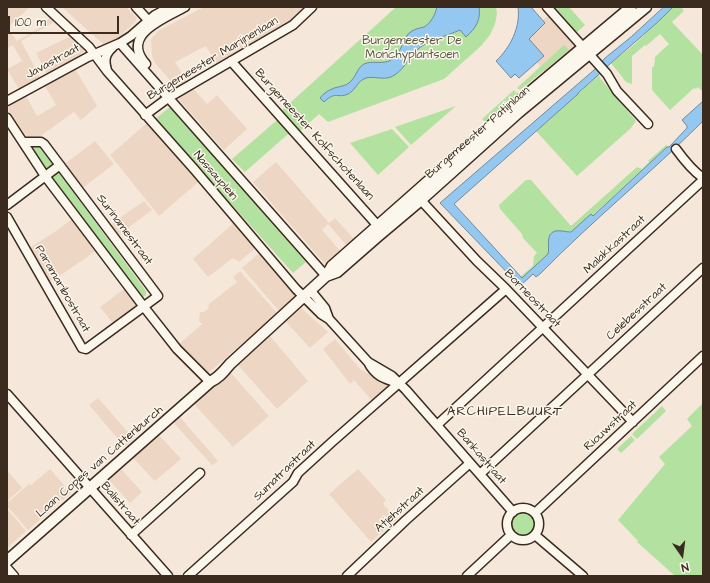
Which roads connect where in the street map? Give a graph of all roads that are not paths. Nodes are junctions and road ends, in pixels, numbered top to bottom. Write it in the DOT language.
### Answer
graph roads {
  1 [pos="46,7"];
  2 [pos="136,7"];
  3 [pos="170,7"];
  4 [pos="185,7"];
  5 [pos="312,7"];
  6 [pos="547,7"];
  7 [pos="631,7"];
  8 [pos="646,7"];
  9 [pos="148,20"];
  10 [pos="116,45"];
  11 [pos="586,51"];
  12 [pos="94,54"];
  13 [pos="231,61"];
  14 [pos="107,71"];
  15 [pos="168,98"];
  16 [pos="7,101"];
  17 [pos="145,115"];
  18 [pos="7,118"];
  19 [pos="648,124"];
  20 [pos="23,142"];
  21 [pos="676,149"];
  22 [pos="60,165"];
  23 [pos="45,176"];
  24 [pos="703,179"];
  25 [pos="418,197"];
  26 [pos="7,205"];
  27 [pos="7,217"];
  28 [pos="378,226"];
  29 [pos="703,268"];
  30 [pos="326,276"];
  31 [pos="506,288"];
  32 [pos="307,294"];
  33 [pos="144,307"];
  34 [pos="543,327"];
  35 [pos="703,356"];
  36 [pos="587,374"];
  37 [pos="210,382"];
  38 [pos="399,383"];
  39 [pos="7,394"];
  40 [pos="633,422"];
  41 [pos="437,425"];
  42 [pos="470,463"];
  43 [pos="200,473"];
  44 [pos="480,474"];
  45 [pos="90,488"];
  46 [pos="513,512"];
  47 [pos="535,513"];
  48 [pos="131,535"];
  49 [pos="511,535"];
  50 [pos="536,535"];
  51 [pos="7,560"];
  52 [pos="7,568"];
  53 [pos="14,576"];
  54 [pos="168,576"];
  55 [pos="188,576"];
  56 [pos="347,576"];
  57 [pos="467,576"];
  58 [pos="583,576"];
  1 -- 12 [label="street, Nassauplein"];
  2 -- 9 [label="street"];
  3 -- 9 [label="street, Javastraat"];
  4 -- 15 [label="street, Nassauplein"];
  5 -- 13 [label="street, Burgemeester Marijnenlaan"];
  6 -- 11 [label="street"];
  7 -- 11 [label="main road, Burgemeester Patijnlaan"];
  8 -- 11 [label="main road, Burgemeester Patijnlaan"];
  9 -- 10 [label="street, Javastraat"];
  10 -- 12 [label="street, Javastraat"];
  10 -- 14 [label="street"];
  10 -- 15 [label="street, Nassauplein"];
  11 -- 19 [label="street"];
  11 -- 25 [label="main road, Burgemeester Patijnlaan"];
  12 -- 14 [label="street, Nassauplein"];
  12 -- 16 [label="street, Javastraat"];
  13 -- 15 [label="street, Burgemeester Marijnenlaan"];
  13 -- 28 [label="street, Burgemeester Kolfschotenlaan"];
  14 -- 17 [label="street, Nassauplein"];
  15 -- 17 [label="street, Burgemeester Marijnenlaan"];
  15 -- 30 [label="street, Nassauplein"];
  17 -- 32 [label="street, Nassauplein"];
  18 -- 20 [label="street"];
  20 -- 22 [label="street, Surinamestraat"];
  20 -- 23 [label="street"];
  21 -- 24 [label="street"];
  22 -- 23 [label="street"];
  22 -- 33 [label="street, Surinamestraat"];
  23 -- 26 [label="street"];
  23 -- 33 [label="street"];
  24 -- 34 [label="street, Malakkastraat"];
  25 -- 28 [label="main road, Burgemeester Patijnlaan"];
  25 -- 30 [label="main road, Burgemeester Patijnlaan"];
  25 -- 31 [label="street, Borneostraat"];
  27 -- 33 [label="street, Paramaribostraat"];
  28 -- 30 [label="main road, Burgemeester Patijnlaan"];
  29 -- 36 [label="street, Celebesstraat"];
  30 -- 32 [label="main road, Burgemeester Patijnlaan"];
  31 -- 34 [label="street, Borneostraat"];
  31 -- 38 [label="street, Sumatrastraat"];
  32 -- 37 [label="main road, Laan Copes van Cattenburch"];
  32 -- 38 [label="street, Bankastraat"];
  33 -- 37 [label="street"];
  34 -- 36 [label="street, Borneostraat"];
  34 -- 41 [label="street, Malakkastraat"];
  35 -- 40 [label="street, Riouwstraat"];
  36 -- 40 [label="street, Borneostraat"];
  36 -- 44 [label="street, Celebesstraat"];
  37 -- 45 [label="main road, Laan Copes van Cattenburch"];
  38 -- 41 [label="street, Bankastraat"];
  38 -- 55 [label="street, Sumatrastraat"];
  39 -- 45 [label="street, Balistraat"];
  40 -- 47 [label="street, Riouwstraat"];
  41 -- 42 [label="street, Bankastraat"];
  42 -- 44 [label="street, Bankastraat"];
  42 -- 56 [label="street, Atjehstraat"];
  43 -- 48 [label="street"];
  44 -- 46 [label="street, Bankastraat"];
  45 -- 48 [label="street, Balistraat"];
  45 -- 51 [label="main road, Laan Copes van Cattenburch"];
  46 -- 47 [label="street"];
  46 -- 49 [label="street"];
  47 -- 50 [label="street"];
  48 -- 54 [label="street, Balistraat"];
  49 -- 50 [label="street"];
  49 -- 57 [label="street"];
  50 -- 58 [label="street"];
  52 -- 53 [label="street"];
}
